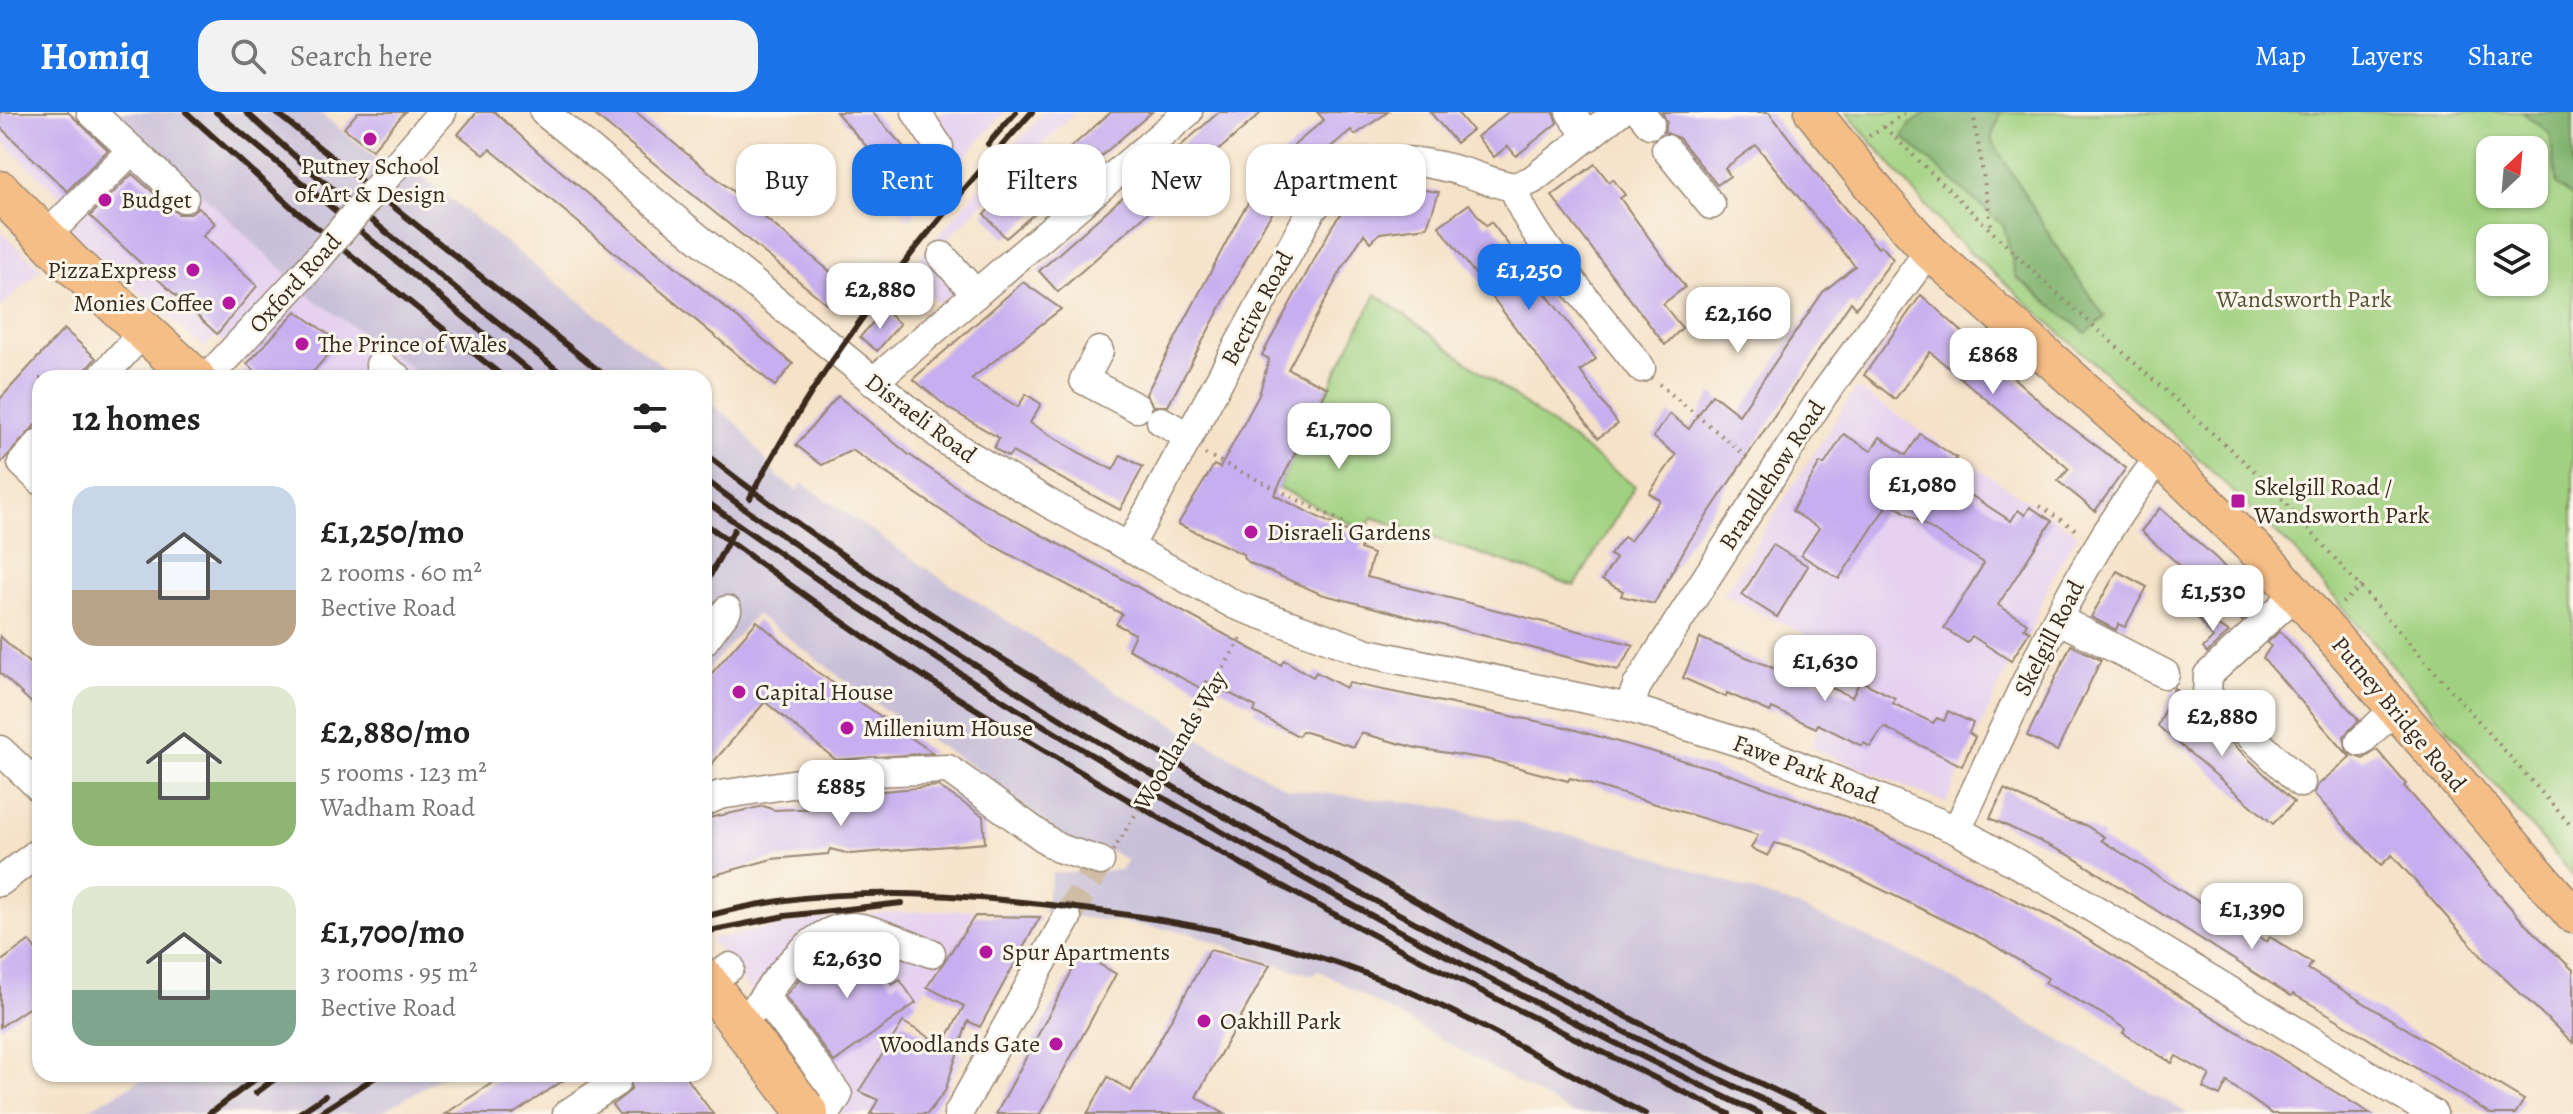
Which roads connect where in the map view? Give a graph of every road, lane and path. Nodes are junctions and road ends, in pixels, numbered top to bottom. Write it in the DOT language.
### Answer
graph roads {
  1 [pos="91,112"];
  2 [pos="442,112"];
  3 [pos="544,112"];
  4 [pos="916,112"];
  5 [pos="1188,112"];
  6 [pos="1570,112"];
  7 [pos="1619,112"];
  8 [pos="1813,112"];
  9 [pos="1907,112"];
  10 [pos="1973,112"];
  11 [pos="1884,127"];
  12 [pos="1588,137"];
  13 [pos="938,144"];
  14 [pos="1666,149"];
  15 [pos="132,150"];
  16 [pos="1845,154"];
  17 [pos="1515,187"];
  18 [pos="0,191"];
  19 [pos="184,198"];
  20 [pos="1711,205"];
  21 [pos="1992,233"];
  22 [pos="45,237"];
  23 [pos="1929,251"];
  24 [pos="942,256"];
  25 [pos="976,294"];
  26 [pos="144,331"];
  27 [pos="1099,351"];
  28 [pos="1641,368"];
  29 [pos="108,370"];
  30 [pos="186,370"];
  31 [pos="214,370"];
  32 [pos="873,382"];
  33 [pos="1186,440"];
  34 [pos="32,452"];
  35 [pos="2160,457"];
  36 [pos="32,472"];
  37 [pos="1773,474"];
  38 [pos="2040,506"];
  39 [pos="1343,522"];
  40 [pos="2098,544"];
  41 [pos="1129,547"];
  42 [pos="2362,586"];
  43 [pos="2296,594"];
  44 [pos="2340,605"];
  45 [pos="727,610"];
  46 [pos="2058,619"];
  47 [pos="1246,629"];
  48 [pos="712,630"];
  49 [pos="2165,674"];
  50 [pos="1629,708"];
  51 [pos="2395,709"];
  52 [pos="2360,742"];
  53 [pos="0,750"];
  54 [pos="32,780"];
  55 [pos="2301,783"];
  56 [pos="712,798"];
  57 [pos="2573,828"];
  58 [pos="1957,830"];
  59 [pos="1106,856"];
  60 [pos="32,857"];
  61 [pos="0,882"];
  62 [pos="2573,915"];
  63 [pos="1067,918"];
  64 [pos="931,953"];
  65 [pos="714,976"];
  66 [pos="748,1015"];
  67 [pos="616,1082"];
  68 [pos="567,1114"];
  69 [pos="808,1114"];
  70 [pos="826,1114"];
  71 [pos="958,1114"];
  72 [pos="2433,1114"];
  1 -- 15 [label="street"];
  2 -- 31 [label="street, Oxford Road, bridge"];
  3 -- 32 [label="street, Disraeli Road"];
  4 -- 13 [label="street"];
  5 -- 25 [label="street"];
  6 -- 12 [label="street"];
  7 -- 12 [label="street"];
  8 -- 16 [label="main road, Putney Bridge Road"];
  9 -- 11 [label="path"];
  10 -- 21 [label="path"];
  11 -- 16 [label="path"];
  11 -- 21 [label="path"];
  12 -- 17 [label="street"];
  14 -- 20 [label="street"];
  15 -- 19 [label="street"];
  15 -- 22 [label="street"];
  16 -- 23 [label="main road, Putney Bridge Road"];
  17 -- 28 [label="street"];
  17 -- 33 [label="street, Bective Road"];
  18 -- 22 [label="highway"];
  21 -- 42 [label="path"];
  22 -- 26 [label="highway"];
  23 -- 35 [label="main road, Putney Bridge Road"];
  23 -- 37 [label="street, Brandlehow Road"];
  24 -- 25 [label="street"];
  25 -- 32 [label="street"];
  26 -- 29 [label="street"];
  26 -- 30 [label="highway"];
  27 -- 33 [label="street"];
  28 -- 37 [label="path"];
  32 -- 41 [label="street, Disraeli Road"];
  33 -- 39 [label="path"];
  33 -- 41 [label="street, Bective Road"];
  34 -- 36 [label="street"];
  35 -- 40 [label="street, Skelgill Road"];
  35 -- 43 [label="main road, Putney Bridge Road"];
  37 -- 50 [label="street, Brandlehow Road"];
  38 -- 40 [label="path"];
  40 -- 46 [label="street, Skelgill Road"];
  41 -- 50 [label="street, Fawe Park Road"];
  42 -- 44 [label="path"];
  42 -- 57 [label="path"];
  43 -- 51 [label="main road, Putney Bridge Road"];
  43 -- 55 [label="street"];
  45 -- 48 [label="street"];
  46 -- 49 [label="street"];
  46 -- 58 [label="street, Skelgill Road"];
  47 -- 59 [label="path, Woodlands Way, bridge"];
  50 -- 58 [label="street, Fawe Park Road"];
  51 -- 52 [label="street"];
  51 -- 62 [label="main road, Putney Bridge Road"];
  53 -- 54 [label="street"];
  56 -- 59 [label="street"];
  58 -- 72 [label="street, Fawe Park Road"];
  60 -- 61 [label="street"];
  63 -- 71 [label="street"];
  64 -- 66 [label="street"];
  65 -- 66 [label="highway"];
  66 -- 69 [label="highway"];
  66 -- 70 [label="street"];
  67 -- 68 [label="street"];
}
